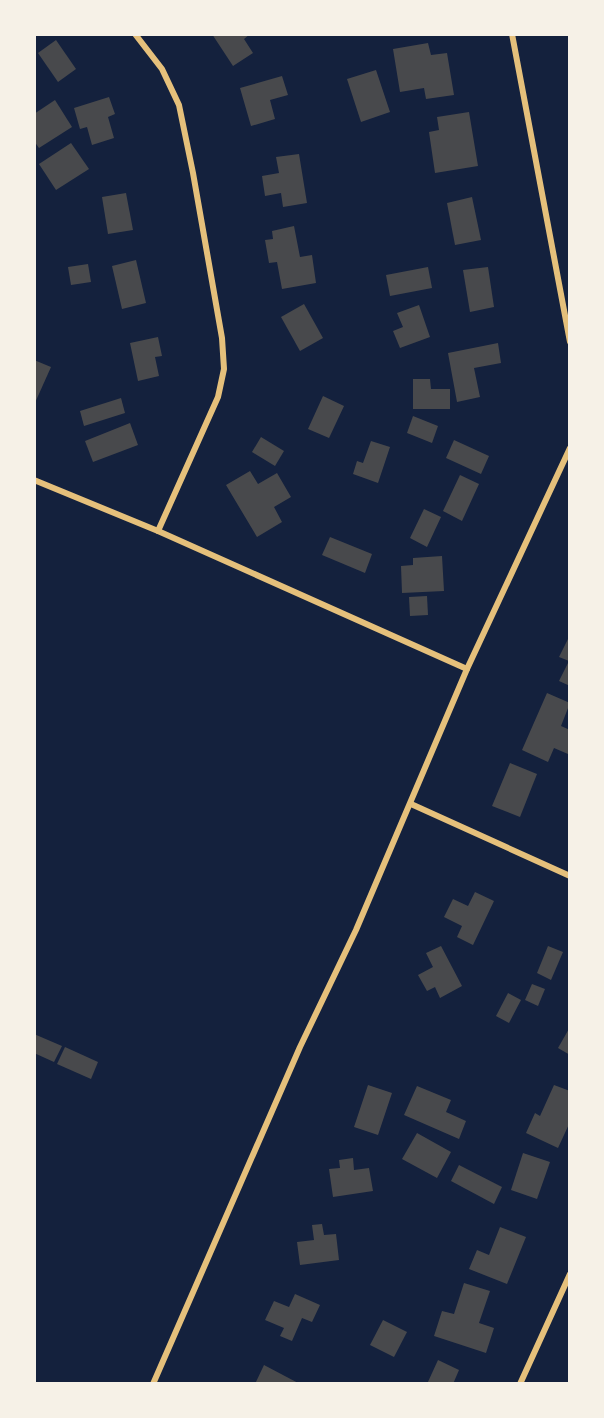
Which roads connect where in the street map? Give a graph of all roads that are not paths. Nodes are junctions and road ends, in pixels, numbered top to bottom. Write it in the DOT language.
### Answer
graph roads {
  1 [pos="135,34"];
  2 [pos="512,34"];
  3 [pos="570,342"];
  4 [pos="570,448"];
  5 [pos="34,480"];
  6 [pos="158,531"];
  7 [pos="467,669"];
  8 [pos="411,804"];
  9 [pos="570,876"];
  10 [pos="570,1274"];
  11 [pos="568,1283"];
  12 [pos="153,1383"];
  13 [pos="520,1383"];
  1 -- 6 [label="street"];
  2 -- 3 [label="street"];
  4 -- 7 [label="street"];
  5 -- 6 [label="street"];
  6 -- 7 [label="street"];
  7 -- 8 [label="street"];
  8 -- 9 [label="street"];
  8 -- 12 [label="street"];
  10 -- 11 [label="street"];
  11 -- 13 [label="street"];
}
